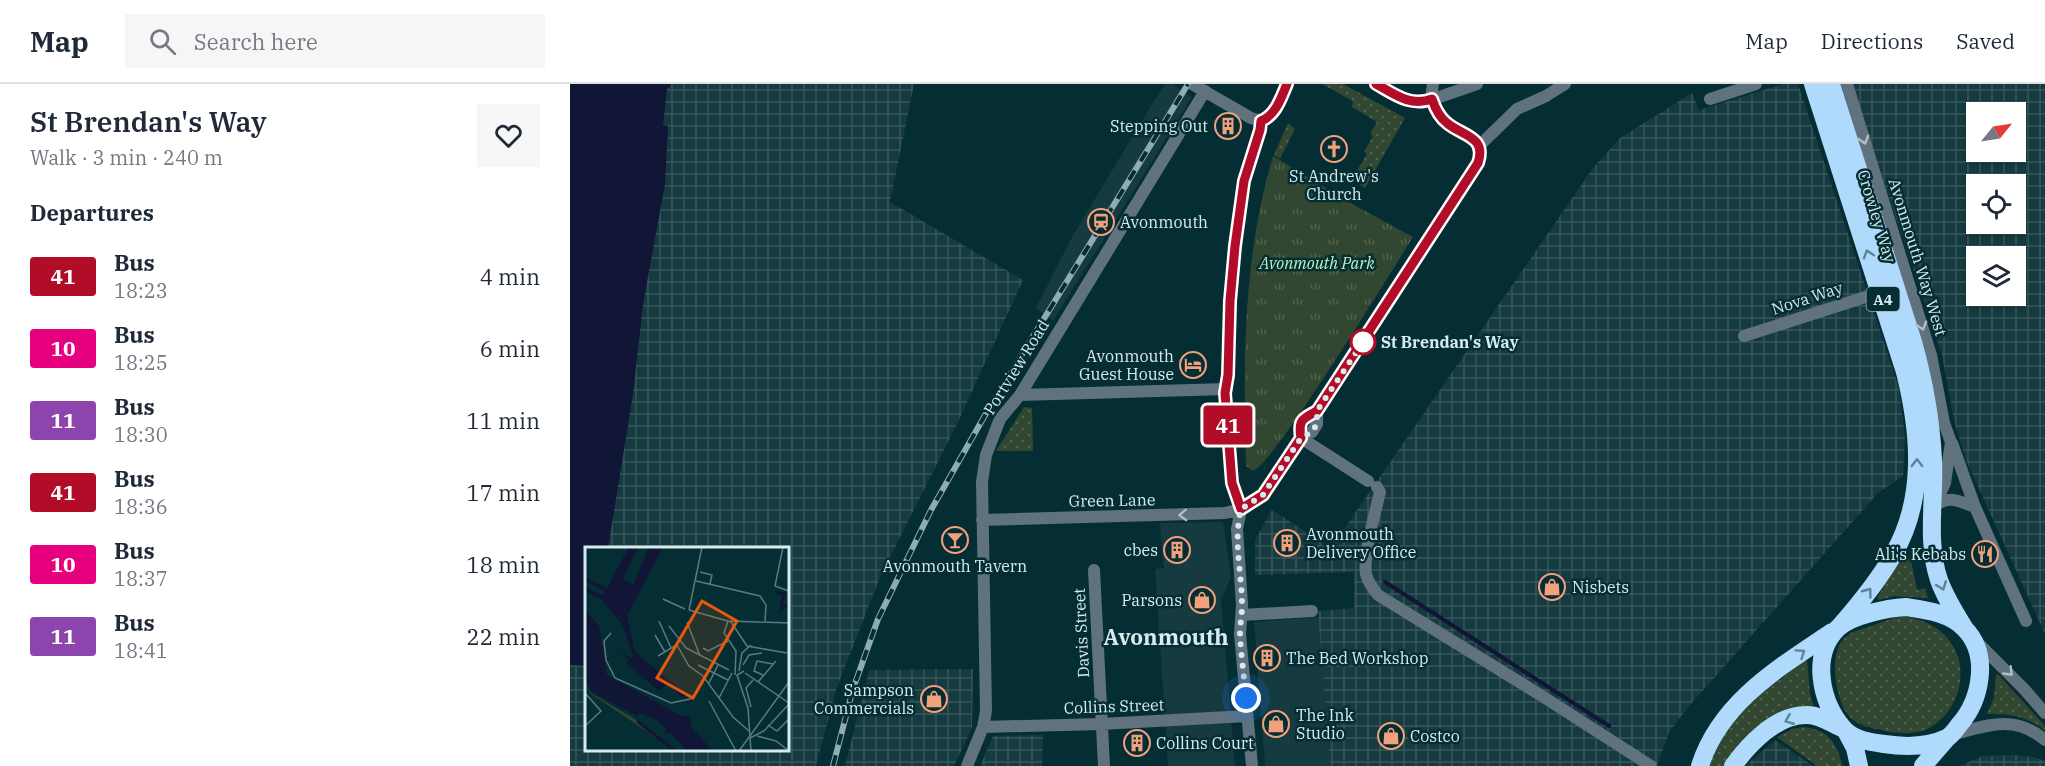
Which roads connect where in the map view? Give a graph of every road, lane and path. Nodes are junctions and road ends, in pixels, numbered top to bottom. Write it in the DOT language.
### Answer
graph roads {
  1 [pos="1192,84"];
  2 [pos="1287,84"];
  3 [pos="1376,84"];
  4 [pos="1432,84"];
  5 [pos="1477,84"];
  6 [pos="1565,84"];
  7 [pos="1756,84"];
  8 [pos="1814,84"];
  9 [pos="1831,84"];
  10 [pos="1847,84"];
  11 [pos="1205,91"];
  12 [pos="1432,99"];
  13 [pos="1710,99"];
  14 [pos="1261,121"];
  15 [pos="1479,146"];
  16 [pos="1881,292"];
  17 [pos="1744,336"];
  18 [pos="1226,389"];
  19 [pos="1020,395"];
  20 [pos="1301,438"];
  21 [pos="1951,442"];
  22 [pos="1934,507"];
  23 [pos="1975,507"];
  24 [pos="1241,509"];
  25 [pos="982,520"];
  26 [pos="1094,570"];
  27 [pos="1312,611"];
  28 [pos="1242,615"];
  29 [pos="2026,621"];
  30 [pos="1839,627"];
  31 [pos="1967,632"];
  32 [pos="2045,713"];
  33 [pos="1247,716"];
  34 [pos="1101,724"];
  35 [pos="983,727"];
  36 [pos="1845,731"];
  37 [pos="1949,736"];
  38 [pos="2045,740"];
  39 [pos="967,766"];
  40 [pos="1104,766"];
  41 [pos="1252,766"];
  42 [pos="1651,766"];
  43 [pos="1700,766"];
  44 [pos="1733,766"];
  45 [pos="1859,766"];
  46 [pos="1923,766"];
  1 -- 11 [label="street"];
  2 -- 14 [label="street"];
  3 -- 12 [label="street"];
  4 -- 12 [label="street"];
  5 -- 12 [label="street"];
  6 -- 15 [label="street"];
  7 -- 13 [label="street"];
  16 -- 8 [label="highway, Crowley Way / A4, one-way"];
  9 -- 22 [label="highway, Crowley Way / A4"];
  10 -- 21 [label="street, Avonmouth Way West, one-way"];
  11 -- 14 [label="street"];
  11 -- 19 [label="street, Portview Road"];
  12 -- 15 [label="street"];
  14 -- 18 [label="street"];
  15 -- 20 [label="street"];
  16 -- 17 [label="street, Nova Way"];
  30 -- 16 [label="highway, Crowley Way / A4, one-way"];
  18 -- 19 [label="street"];
  18 -- 24 [label="street"];
  19 -- 25 [label="street, Portview Road"];
  20 -- 24 [label="street"];
  20 -- 42 [label="street"];
  21 -- 22 [label="street, Avonmouth Way West"];
  21 -- 23 [label="street, Avonmouth Way West"];
  22 -- 23 [label="street"];
  22 -- 31 [label="highway, Crowley Way / A4, one-way"];
  23 -- 29 [label="street, Avonmouth Way West"];
  24 -- 25 [label="street, Green Lane, one-way"];
  24 -- 28 [label="street"];
  25 -- 35 [label="street, Portview Road"];
  26 -- 34 [label="street, Davis Street"];
  27 -- 28 [label="street"];
  28 -- 33 [label="street"];
  30 -- 31 [label="highway"];
  30 -- 36 [label="highway"];
  43 -- 30 [label="highway, A4, one-way"];
  31 -- 32 [label="street, one-way"];
  31 -- 37 [label="highway"];
  33 -- 34 [label="street, Collins Street"];
  33 -- 41 [label="street"];
  34 -- 35 [label="street, Collins Street"];
  34 -- 40 [label="street, Davis Street"];
  35 -- 39 [label="street, Portview Road"];
  36 -- 37 [label="highway"];
  36 -- 44 [label="highway, one-way"];
  36 -- 45 [label="highway"];
  37 -- 38 [label="street"];
  37 -- 46 [label="highway"];
}
